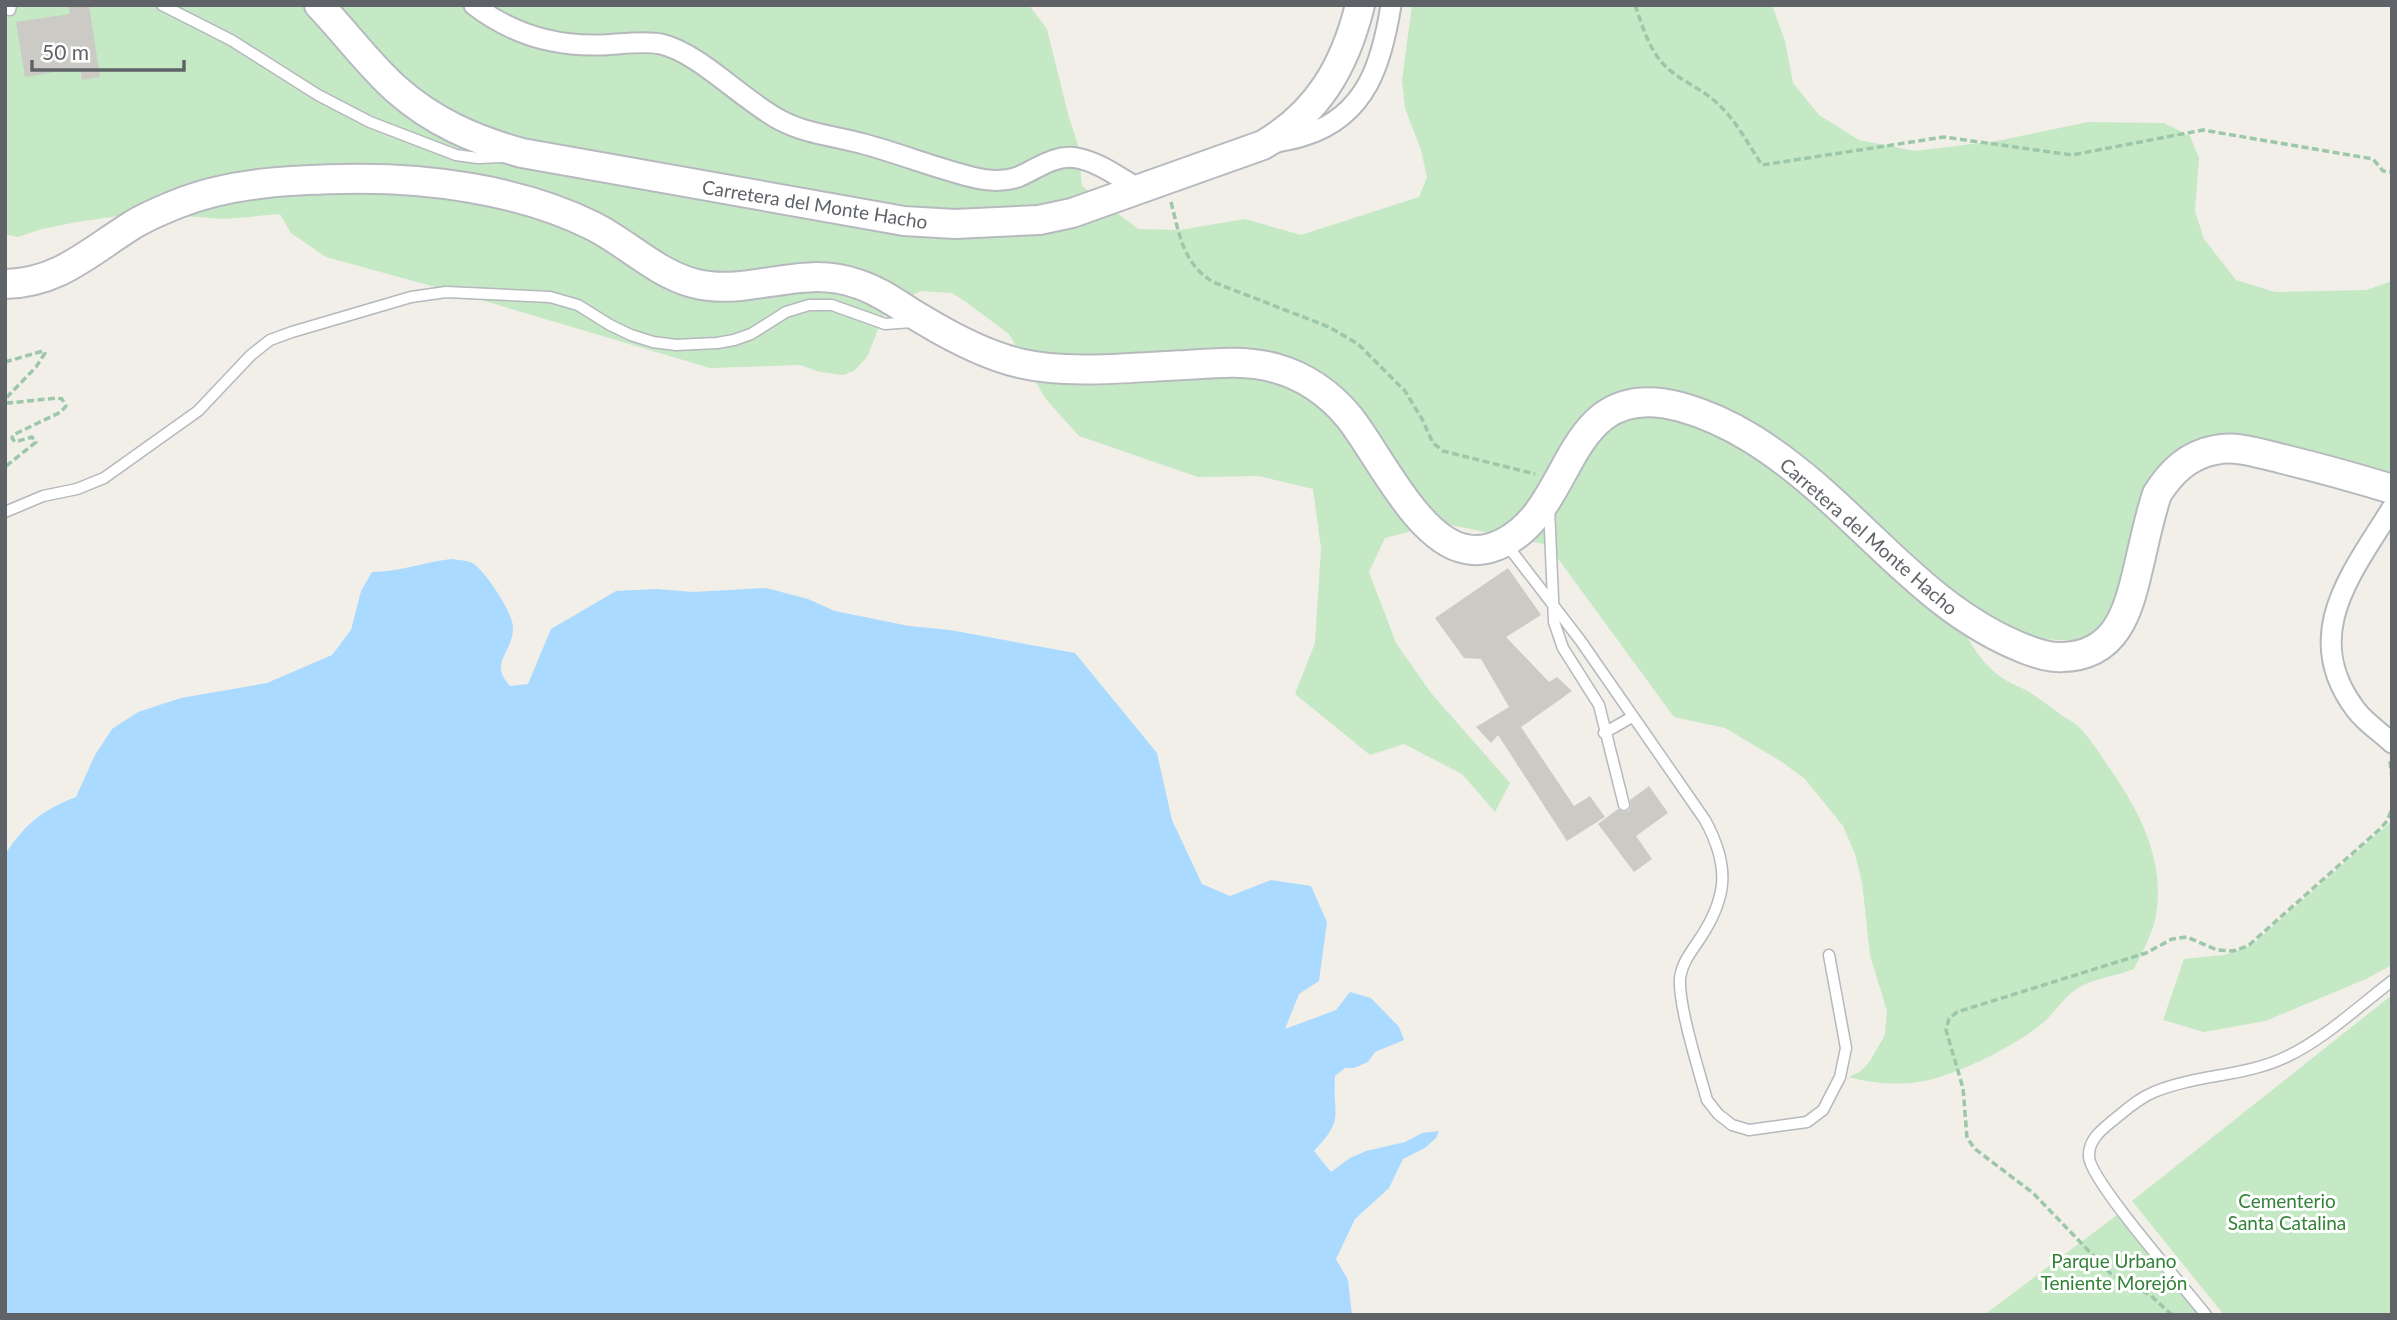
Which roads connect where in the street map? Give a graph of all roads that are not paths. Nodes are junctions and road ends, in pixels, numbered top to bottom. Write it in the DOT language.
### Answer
graph roads {
  1 [pos="162,5"];
  2 [pos="318,5"];
  3 [pos="474,5"];
  4 [pos="1360,5"];
  5 [pos="1391,5"];
  6 [pos="1263,145"];
  7 [pos="522,153"];
  8 [pos="1152,185"];
  9 [pos="5,284"];
  10 [pos="923,320"];
  11 [pos="1553,488"];
  12 [pos="2392,489"];
  13 [pos="2392,508"];
  14 [pos="5,512"];
  15 [pos="1504,542"];
  16 [pos="1554,608"];
  17 [pos="1632,717"];
  18 [pos="1604,733"];
  19 [pos="2392,743"];
  20 [pos="1623,805"];
  21 [pos="1829,955"];
  22 [pos="2392,981"];
  23 [pos="2207,1315"];
  1 -- 7 [label="lane"];
  2 -- 7 [label="main road, Carretera del Monte Hacho"];
  3 -- 8 [label="street"];
  4 -- 6 [label="main road, Carretera del Monte Hacho"];
  5 -- 6 [label="street"];
  6 -- 8 [label="main road, Carretera del Monte Hacho"];
  7 -- 8 [label="main road, Carretera del Monte Hacho"];
  9 -- 10 [label="main road, Carretera del Monte Hacho"];
  10 -- 14 [label="lane"];
  10 -- 15 [label="main road, Carretera del Monte Hacho"];
  11 -- 12 [label="main road, Carretera del Monte Hacho"];
  11 -- 15 [label="main road, Carretera del Monte Hacho"];
  11 -- 16 [label="lane"];
  13 -- 19 [label="street"];
  15 -- 16 [label="lane"];
  16 -- 17 [label="lane"];
  16 -- 18 [label="lane"];
  17 -- 18 [label="lane"];
  17 -- 21 [label="lane"];
  18 -- 20 [label="lane"];
  22 -- 23 [label="lane"];
}
